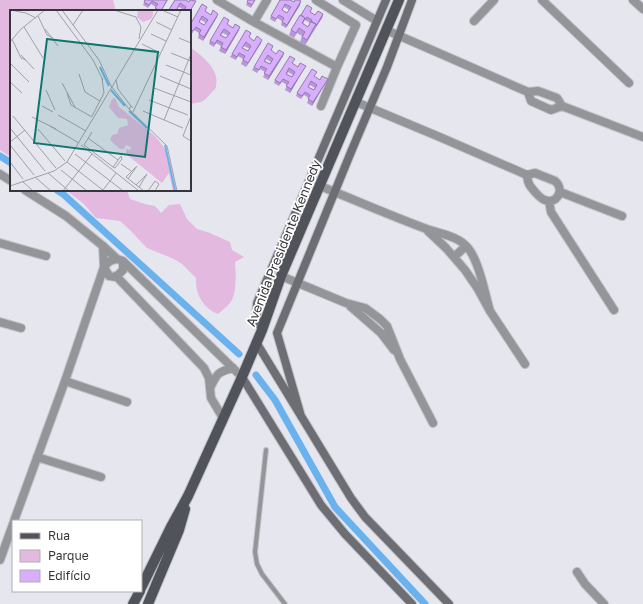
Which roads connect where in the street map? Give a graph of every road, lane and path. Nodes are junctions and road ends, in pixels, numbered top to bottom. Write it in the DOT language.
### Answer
graph roads {
  1 [pos="217,0"];
  2 [pos="267,0"];
  3 [pos="316,0"];
  4 [pos="343,0"];
  5 [pos="412,0"];
  6 [pos="494,0"];
  7 [pos="542,0"];
  8 [pos="633,0"];
  9 [pos="385,2"];
  10 [pos="398,4"];
  11 [pos="643,9"];
  12 [pos="377,21"];
  13 [pos="474,21"];
  14 [pos="254,22"];
  15 [pos="386,30"];
  16 [pos="399,36"];
  17 [pos="365,50"];
  18 [pos="376,54"];
  19 [pos="337,67"];
  20 [pos="629,83"];
  21 [pos="528,92"];
  22 [pos="356,102"];
  23 [pos="321,106"];
  24 [pos="562,106"];
  25 [pos="370,108"];
  26 [pos="643,137"];
  27 [pos="0,174"];
  28 [pos="527,175"];
  29 [pos="10,180"];
  30 [pos="320,186"];
  31 [pos="27,191"];
  32 [pos="335,192"];
  33 [pos="560,192"];
  34 [pos="549,201"];
  35 [pos="622,216"];
  36 [pos="426,229"];
  37 [pos="0,243"];
  38 [pos="104,246"];
  39 [pos="466,246"];
  40 [pos="46,256"];
  41 [pos="454,257"];
  42 [pos="121,261"];
  43 [pos="104,267"];
  44 [pos="113,276"];
  45 [pos="281,276"];
  46 [pos="99,282"];
  47 [pos="297,283"];
  48 [pos="490,310"];
  49 [pos="614,310"];
  50 [pos="0,322"];
  51 [pos="21,328"];
  52 [pos="262,330"];
  53 [pos="256,342"];
  54 [pos="525,364"];
  55 [pos="233,368"];
  56 [pos="242,377"];
  57 [pos="65,381"];
  58 [pos="210,388"];
  59 [pos="127,402"];
  60 [pos="301,416"];
  61 [pos="223,418"];
  62 [pos="433,423"];
  63 [pos="266,450"];
  64 [pos="37,457"];
  65 [pos="101,477"];
  66 [pos="188,496"];
  67 [pos="15,520"];
  68 [pos="12,528"];
  69 [pos="0,560"];
  70 [pos="577,572"];
  71 [pos="142,587"];
  72 [pos="139,592"];
  73 [pos="133,604"];
  74 [pos="148,604"];
  75 [pos="285,604"];
  76 [pos="412,604"];
  77 [pos="449,604"];
  78 [pos="604,604"];
  1 -- 14 [label="street"];
  2 -- 14 [label="street"];
  3 -- 19 [label="street"];
  4 -- 12 [label="street"];
  5 -- 16 [label="main road"];
  6 -- 13 [label="street"];
  7 -- 20 [label="street"];
  8 -- 11 [label="street"];
  9 -- 10 [label="street"];
  9 -- 12 [label="main road"];
  10 -- 15 [label="main road, Avenida Presidente Kennedy"];
  12 -- 17 [label="main road"];
  14 -- 19 [label="street"];
  15 -- 16 [label="street"];
  15 -- 18 [label="main road, Avenida Presidente Kennedy"];
  16 -- 21 [label="street"];
  16 -- 25 [label="main road"];
  17 -- 18 [label="street"];
  17 -- 52 [label="main road"];
  18 -- 22 [label="main road, Avenida Presidente Kennedy"];
  19 -- 23 [label="street"];
  21 -- 24 [label="street"];
  21 -- 24 [label="street"];
  22 -- 25 [label="street"];
  22 -- 30 [label="main road, Avenida Presidente Kennedy"];
  24 -- 26 [label="street"];
  25 -- 28 [label="street"];
  25 -- 32 [label="main road"];
  27 -- 29 [label="street"];
  28 -- 33 [label="street"];
  28 -- 34 [label="street"];
  30 -- 32 [label="street"];
  30 -- 45 [label="main road, Avenida Presidente Kennedy"];
  31 -- 38 [label="street"];
  32 -- 36 [label="street"];
  32 -- 47 [label="main road"];
  33 -- 34 [label="street"];
  33 -- 35 [label="street"];
  34 -- 49 [label="street"];
  36 -- 39 [label="street"];
  36 -- 41 [label="street"];
  37 -- 40 [label="street"];
  38 -- 42 [label="street"];
  38 -- 43 [label="street"];
  39 -- 41 [label="street"];
  39 -- 48 [label="street"];
  41 -- 48 [label="street"];
  42 -- 43 [label="street"];
  42 -- 44 [label="street"];
  42 -- 55 [label="street"];
  43 -- 44 [label="street"];
  43 -- 46 [label="street"];
  44 -- 46 [label="street"];
  44 -- 58 [label="street"];
  45 -- 47 [label="street"];
  45 -- 52 [label="main road, Avenida Presidente Kennedy"];
  46 -- 57 [label="street"];
  47 -- 60 [label="main road"];
  47 -- 62 [label="street"];
  48 -- 54 [label="street"];
  50 -- 51 [label="street"];
  52 -- 53 [label="main road, Avenida Presidente Kennedy"];
  53 -- 56 [label="main road, Avenida Presidente Kennedy"];
  53 -- 60 [label="main road"];
  55 -- 56 [label="street"];
  55 -- 58 [label="street"];
  56 -- 61 [label="main road, Avenida Presidente Kennedy"];
  56 -- 76 [label="main road"];
  57 -- 59 [label="street"];
  57 -- 64 [label="street"];
  58 -- 61 [label="street"];
  60 -- 77 [label="main road"];
  61 -- 66 [label="main road, Avenida Presidente Kennedy"];
  63 -- 75 [label="lane"];
  64 -- 65 [label="street"];
  64 -- 67 [label="street"];
  66 -- 71 [label="main road, Avenida Presidente Kennedy"];
  66 -- 74 [label="main road, Avenida Presidente Kennedy"];
  68 -- 69 [label="street"];
  70 -- 78 [label="street"];
  72 -- 73 [label="main road, Avenida Presidente Kennedy"];
}
